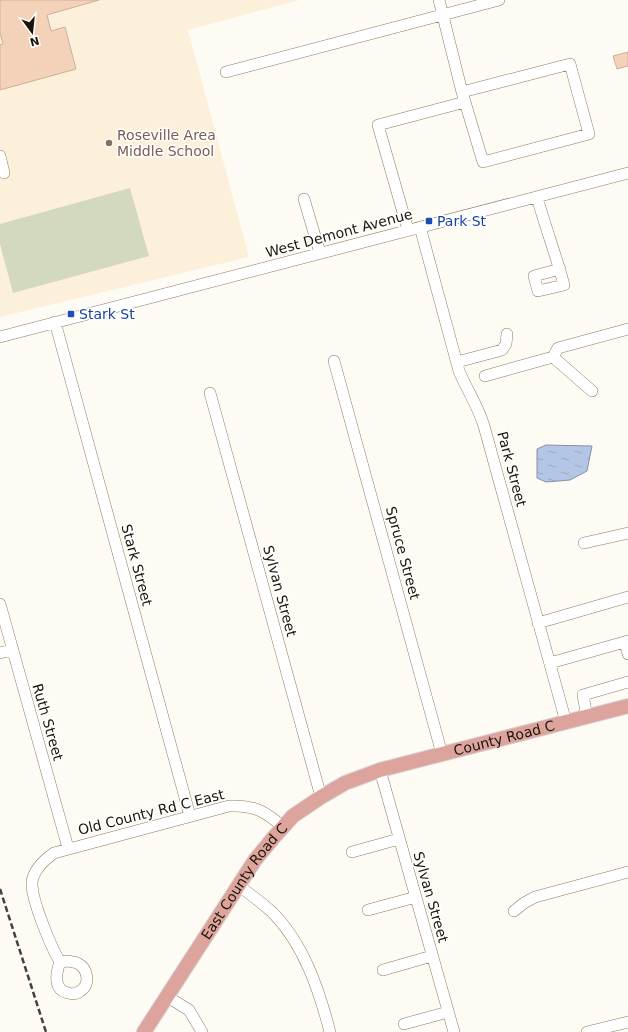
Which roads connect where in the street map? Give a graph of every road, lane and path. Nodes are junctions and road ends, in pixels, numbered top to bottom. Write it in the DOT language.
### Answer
graph roads {
  1 [pos="439,0"];
  2 [pos="499,0"];
  3 [pos="443,14"];
  4 [pos="226,72"];
  5 [pos="464,97"];
  6 [pos="0,156"];
  7 [pos="4,173"];
  8 [pos="628,173"];
  9 [pos="538,197"];
  10 [pos="304,199"];
  11 [pos="420,228"];
  12 [pos="408,230"];
  13 [pos="320,253"];
  14 [pos="560,268"];
  15 [pos="56,322"];
  16 [pos="628,329"];
  17 [pos="507,334"];
  18 [pos="0,337"];
  19 [pos="553,357"];
  20 [pos="334,361"];
  21 [pos="457,362"];
  22 [pos="485,376"];
  23 [pos="592,391"];
  24 [pos="210,393"];
  25 [pos="628,533"];
  26 [pos="584,543"];
  27 [pos="628,598"];
  28 [pos="0,604"];
  29 [pos="538,623"];
  30 [pos="626,641"];
  31 [pos="12,650"];
  32 [pos="0,653"];
  33 [pos="628,654"];
  34 [pos="550,663"];
  35 [pos="628,682"];
  36 [pos="628,706"];
  37 [pos="587,717"];
  38 [pos="566,722"];
  39 [pos="442,754"];
  40 [pos="380,770"];
  41 [pos="321,797"];
  42 [pos="190,816"];
  43 [pos="283,827"];
  44 [pos="399,839"];
  45 [pos="68,848"];
  46 [pos="352,852"];
  47 [pos="628,872"];
  48 [pos="239,886"];
  49 [pos="416,897"];
  50 [pos="368,910"];
  51 [pos="514,911"];
  52 [pos="432,956"];
  53 [pos="60,962"];
  54 [pos="383,970"];
  55 [pos="166,996"];
  56 [pos="448,1012"];
  57 [pos="628,1022"];
  58 [pos="404,1024"];
  59 [pos="144,1032"];
  60 [pos="202,1032"];
  61 [pos="330,1032"];
  62 [pos="454,1032"];
  63 [pos="587,1032"];
  1 -- 3 [label="street"];
  2 -- 3 [label="street"];
  3 -- 4 [label="street"];
  3 -- 5 [label="street"];
  5 -- 5 [label="street"];
  5 -- 12 [label="street"];
  6 -- 7 [label="street"];
  8 -- 9 [label="street, West Demont Avenue"];
  9 -- 11 [label="street, West Demont Avenue"];
  9 -- 14 [label="street"];
  10 -- 13 [label="street"];
  11 -- 12 [label="street, West Demont Avenue"];
  11 -- 21 [label="street, Park Street"];
  12 -- 13 [label="street, West Demont Avenue"];
  13 -- 15 [label="street, West Demont Avenue"];
  15 -- 18 [label="street, West Demont Avenue"];
  15 -- 42 [label="street, Stark Street"];
  16 -- 19 [label="street"];
  17 -- 21 [label="street"];
  19 -- 22 [label="street"];
  19 -- 23 [label="street"];
  20 -- 39 [label="street, Spruce Street"];
  21 -- 29 [label="street, Park Street"];
  24 -- 41 [label="street, Sylvan Street"];
  25 -- 26 [label="street"];
  27 -- 29 [label="street"];
  28 -- 31 [label="street, Ruth Street"];
  29 -- 34 [label="street, Park Street"];
  30 -- 33 [label="street"];
  30 -- 34 [label="street"];
  31 -- 32 [label="street"];
  31 -- 45 [label="street, Ruth Street"];
  34 -- 38 [label="street, Park Street"];
  35 -- 37 [label="street"];
  36 -- 37 [label="main road, County Road C"];
  37 -- 38 [label="main road, County Road C"];
  38 -- 39 [label="main road, County Road C"];
  39 -- 40 [label="main road, County Road C"];
  40 -- 41 [label="main road, East County Road C"];
  40 -- 44 [label="street, Sylvan Street"];
  41 -- 43 [label="main road, East County Road C"];
  42 -- 43 [label="street, Old County Rd C East"];
  42 -- 45 [label="street, Old County Rd C East"];
  43 -- 48 [label="main road, East County Road C"];
  44 -- 46 [label="street"];
  44 -- 49 [label="street, Sylvan Street"];
  45 -- 53 [label="street, Old County Rd C East"];
  47 -- 51 [label="street"];
  48 -- 55 [label="main road, East County Road C"];
  48 -- 61 [label="street"];
  49 -- 50 [label="street"];
  49 -- 52 [label="street, Sylvan Street"];
  52 -- 54 [label="street"];
  52 -- 56 [label="street, Sylvan Street"];
  55 -- 59 [label="main road, East County Road C"];
  55 -- 60 [label="street"];
  56 -- 58 [label="street"];
  56 -- 62 [label="street, Sylvan Street"];
  57 -- 63 [label="street"];
}
